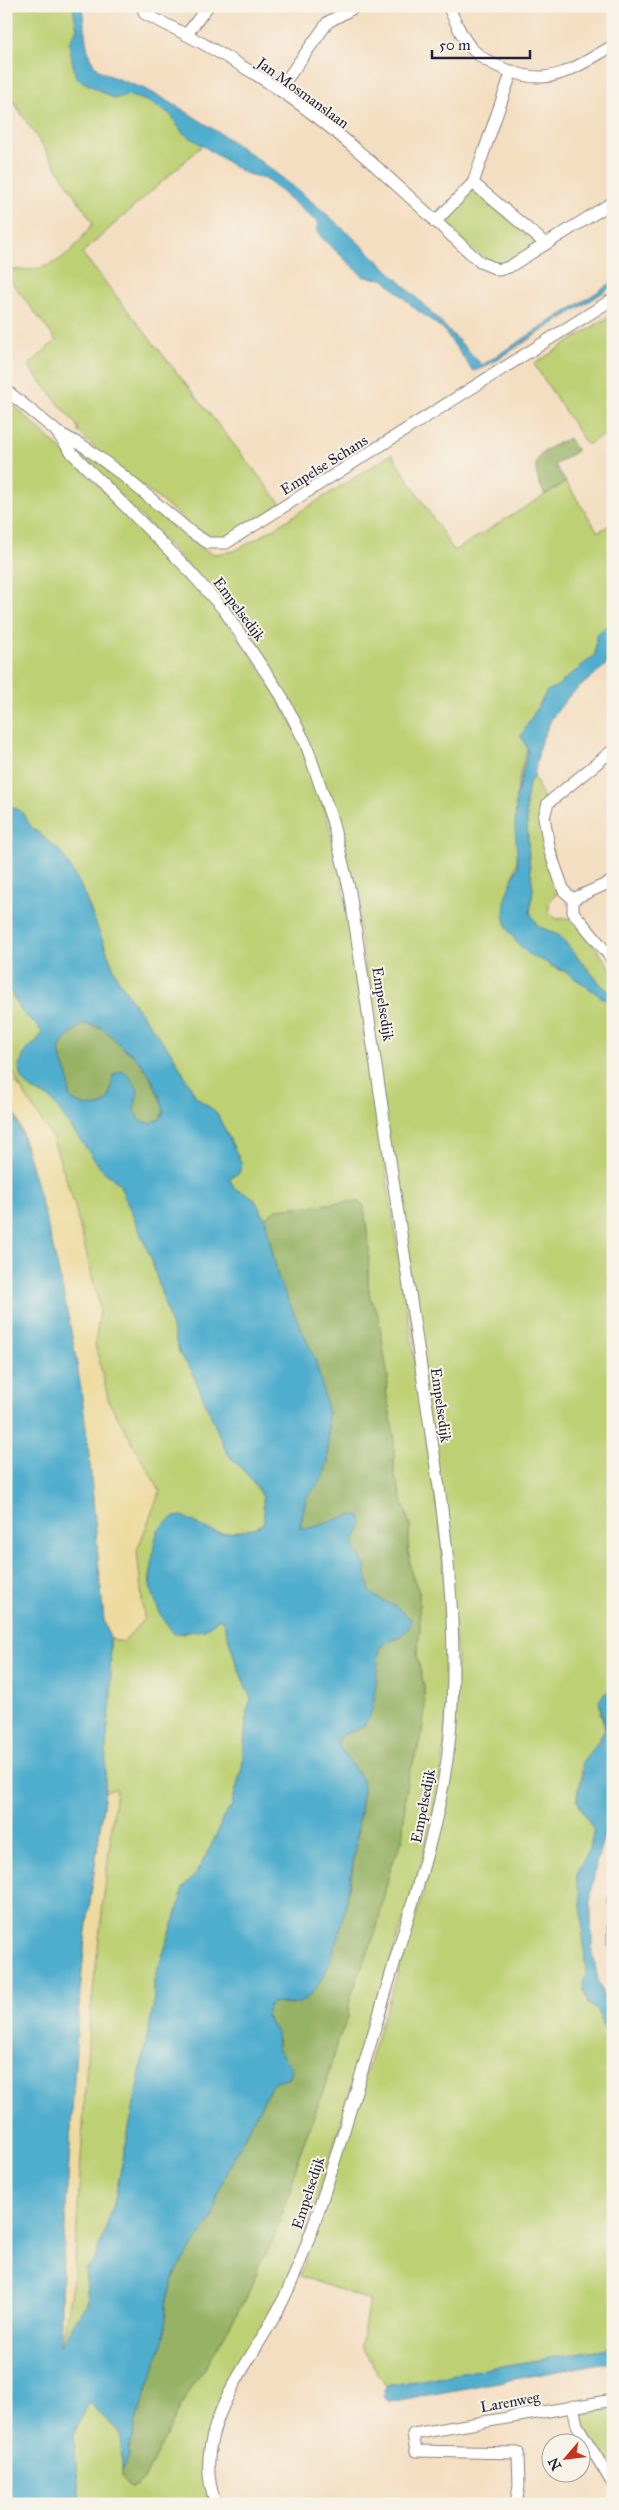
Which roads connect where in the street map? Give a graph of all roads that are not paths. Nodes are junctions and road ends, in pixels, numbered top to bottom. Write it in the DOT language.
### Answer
graph roads {
  1 [pos="142,6"];
  2 [pos="208,6"];
  3 [pos="357,6"];
  4 [pos="448,6"];
  5 [pos="187,34"];
  6 [pos="613,46"];
  7 [pos="512,71"];
  8 [pos="279,90"];
  9 [pos="473,183"];
  10 [pos="613,202"];
  11 [pos="435,222"];
  12 [pos="546,244"];
  13 [pos="613,299"];
  14 [pos="6,390"];
  15 [pos="55,430"];
  16 [pos="613,750"];
  17 [pos="613,881"];
  18 [pos="573,899"];
  19 [pos="613,960"];
  20 [pos="613,1899"];
  21 [pos="613,1945"];
  22 [pos="613,2400"];
  23 [pos="573,2406"];
  24 [pos="613,2484"];
  25 [pos="216,2504"];
  26 [pos="516,2504"];
  1 -- 5 [label="street, Jan Mosmanslaan"];
  2 -- 5 [label="street"];
  3 -- 8 [label="street"];
  4 -- 7 [label="street"];
  5 -- 8 [label="street, Jan Mosmanslaan"];
  6 -- 7 [label="street"];
  7 -- 9 [label="street"];
  8 -- 11 [label="street, Jan Mosmanslaan"];
  9 -- 11 [label="street"];
  9 -- 12 [label="street"];
  10 -- 12 [label="street, Jan Mosmanslaan"];
  11 -- 12 [label="street, Jan Mosmanslaan"];
  13 -- 15 [label="street, Empelse Schans"];
  14 -- 15 [label="street, Empelsedijk"];
  15 -- 25 [label="street, Empelsedijk"];
  16 -- 18 [label="street"];
  17 -- 18 [label="street"];
  18 -- 19 [label="street"];
  20 -- 21 [label="street"];
  22 -- 23 [label="street, Larenweg"];
  23 -- 24 [label="street"];
  23 -- 26 [label="street, Larenweg"];
}
